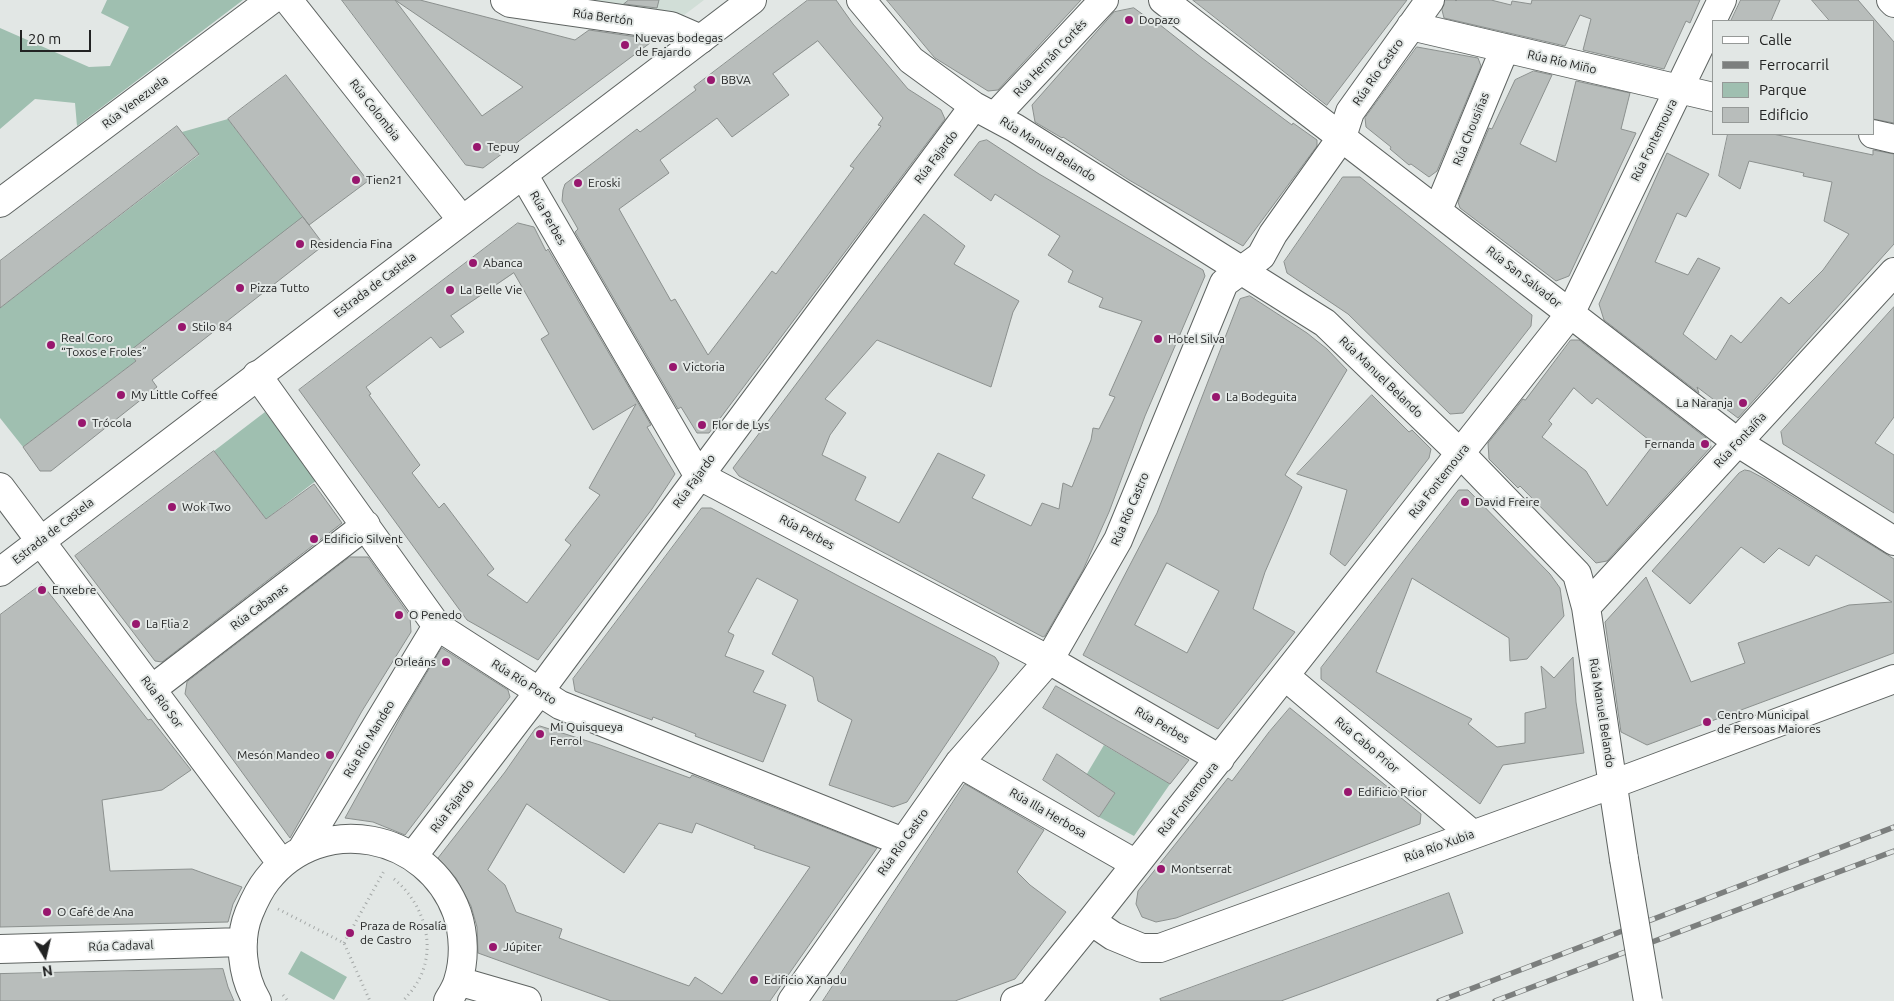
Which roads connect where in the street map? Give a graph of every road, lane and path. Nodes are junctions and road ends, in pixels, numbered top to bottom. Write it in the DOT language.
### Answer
graph roads {
  1 [pos="271,0"];
  2 [pos="288,0"];
  3 [pos="505,0"];
  4 [pos="752,0"];
  5 [pos="862,0"];
  6 [pos="1104,0"];
  7 [pos="1163,0"];
  8 [pos="1430,0"];
  9 [pos="1722,0"];
  10 [pos="1891,0"];
  11 [pos="1894,3"];
  12 [pos="1712,20"];
  13 [pos="1712,20"];
  14 [pos="1411,26"];
  15 [pos="701,39"];
  16 [pos="1505,48"];
  17 [pos="1678,89"];
  18 [pos="1712,97"];
  19 [pos="984,111"];
  20 [pos="1874,134"];
  21 [pos="1342,137"];
  22 [pos="1894,139"];
  23 [pos="523,174"];
  24 [pos="0,203"];
  25 [pos="1438,210"];
  26 [pos="462,220"];
  27 [pos="1241,271"];
  28 [pos="1894,272"];
  29 [pos="1570,314"];
  30 [pos="257,375"];
  31 [pos="1738,442"];
  32 [pos="1461,454"];
  33 [pos="698,475"];
  34 [pos="0,487"];
  35 [pos="366,525"];
  36 [pos="41,540"];
  37 [pos="1894,541"];
  38 [pos="0,572"];
  39 [pos="1586,607"];
  40 [pos="437,626"];
  41 [pos="1049,660"];
  42 [pos="1285,676"];
  43 [pos="1894,679"];
  44 [pos="152,689"];
  45 [pos="538,693"];
  46 [pos="1220,759"];
  47 [pos="959,763"];
  48 [pos="1613,784"];
  49 [pos="1472,834"];
  50 [pos="903,842"];
  51 [pos="413,856"];
  52 [pos="292,858"];
  53 [pos="387,864"];
  54 [pos="1136,864"];
  55 [pos="376,868"];
  56 [pos="384,871"];
  57 [pos="283,912"];
  58 [pos="1091,921"];
  59 [pos="243,942"];
  60 [pos="344,943"];
  61 [pos="0,949"];
  62 [pos="453,991"];
  63 [pos="269,998"];
  64 [pos="288,1001"];
  65 [pos="370,1001"];
  66 [pos="403,1001"];
  67 [pos="527,1001"];
  68 [pos="792,1001"];
  69 [pos="1015,1001"];
  70 [pos="1648,1001"];
  1 -- 24 [label="street, Rúa Venezuela"];
  2 -- 26 [label="street, Rúa Colombia"];
  3 -- 15 [label="street, Rúa Bertón"];
  4 -- 15 [label="street, Estrada de Castela"];
  5 -- 19 [label="street, Rúa Manuel Belando"];
  6 -- 19 [label="street, Rúa Hernán Cortés"];
  7 -- 21 [label="street, Rúa San Salvador"];
  8 -- 14 [label="street, Rúa Río Castro"];
  9 -- 13 [label="street, Rúa Fontemoura"];
  10 -- 11 [label="street"];
  12 -- 17 [label="street, Rúa Fontemoura"];
  14 -- 16 [label="street, Rúa Río Miño"];
  14 -- 21 [label="street, Rúa Río Castro"];
  15 -- 23 [label="street, Estrada de Castela"];
  16 -- 17 [label="street, Rúa Río Miño"];
  16 -- 25 [label="street, Rúa Chousiñas"];
  17 -- 18 [label="street, Rúa Río Miño"];
  17 -- 29 [label="street, Rúa Fontemoura"];
  19 -- 27 [label="street, Rúa Manuel Belando"];
  19 -- 33 [label="street, Rúa Fajardo"];
  20 -- 22 [label="street"];
  21 -- 25 [label="street, Rúa San Salvador"];
  21 -- 27 [label="street, Rúa Río Castro"];
  23 -- 26 [label="street, Estrada de Castela"];
  23 -- 33 [label="street, Rúa Perbes"];
  25 -- 29 [label="street, Rúa San Salvador"];
  26 -- 30 [label="street, Estrada de Castela"];
  27 -- 32 [label="street, Rúa Manuel Belando"];
  27 -- 41 [label="street, Rúa Río Castro"];
  28 -- 31 [label="street, Rúa Fontaíña"];
  29 -- 31 [label="street, Rúa San Salvador"];
  29 -- 32 [label="street, Rúa Fontemoura"];
  30 -- 35 [label="street, Rúa Río Porto"];
  30 -- 36 [label="street, Estrada de Castela"];
  31 -- 37 [label="street, Rúa San Salvador"];
  31 -- 39 [label="street, Rúa Fontaíña"];
  32 -- 39 [label="street, Rúa Manuel Belando"];
  32 -- 42 [label="street, Rúa Fontemoura"];
  33 -- 41 [label="street, Rúa Perbes"];
  33 -- 45 [label="street, Rúa Fajardo"];
  34 -- 36 [label="street, Rúa Río Sor"];
  35 -- 40 [label="street, Rúa Río Porto"];
  35 -- 44 [label="street, Rúa Cabanas"];
  36 -- 38 [label="street, Estrada de Castela"];
  36 -- 44 [label="street, Rúa Río Sor"];
  39 -- 48 [label="street, Rúa Manuel Belando"];
  40 -- 45 [label="street, Rúa Río Porto"];
  40 -- 52 [label="street, Rúa Río Mandeo"];
  41 -- 46 [label="street, Rúa Perbes"];
  41 -- 47 [label="street, Rúa Río Castro"];
  42 -- 46 [label="street, Rúa Fontemoura"];
  42 -- 49 [label="street, Rúa Cabo Prior"];
  43 -- 48 [label="street, Rúa Río Xubia"];
  44 -- 52 [label="street, Rúa Río Sor"];
  45 -- 50 [label="street, Rúa Río Porto"];
  45 -- 51 [label="street, Rúa Fajardo"];
  46 -- 54 [label="street, Rúa Fontemoura"];
  47 -- 50 [label="street, Rúa Río Castro"];
  47 -- 54 [label="street, Rúa Illa Herbosa"];
  48 -- 49 [label="street, Rúa Río Xubia"];
  48 -- 70 [label="street, Rúa Manuel Belando, bridge"];
  49 -- 58 [label="street, Rúa Río Xubia"];
  50 -- 68 [label="street, Rúa Río Castro"];
  51 -- 52 [label="street"];
  51 -- 62 [label="street"];
  52 -- 59 [label="street"];
  53 -- 56 [label="path"];
  54 -- 58 [label="street, Rúa Fontemoura"];
  55 -- 56 [label="path"];
  56 -- 60 [label="path"];
  56 -- 66 [label="path"];
  57 -- 60 [label="path"];
  58 -- 69 [label="street"];
  59 -- 61 [label="street, Rúa Cadaval"];
  59 -- 63 [label="street"];
  60 -- 65 [label="path"];
  62 -- 67 [label="street"];
  63 -- 64 [label="path"];
}
